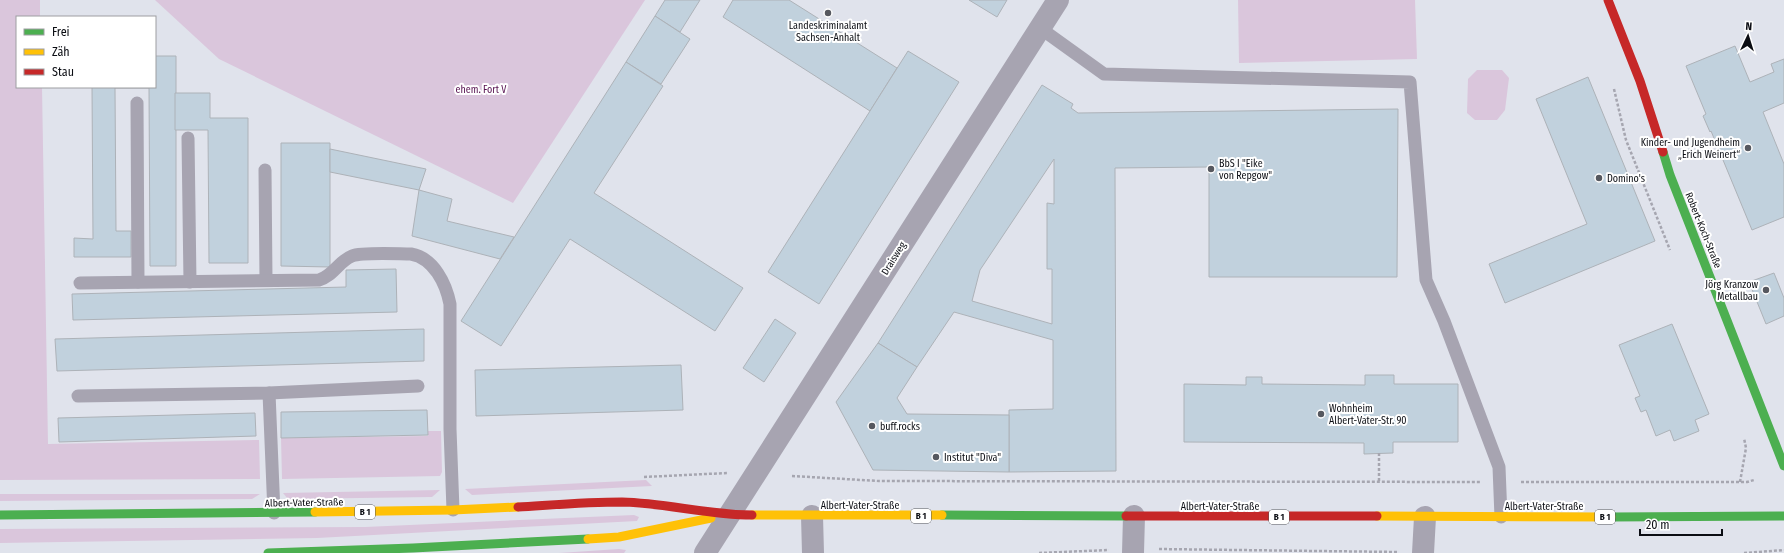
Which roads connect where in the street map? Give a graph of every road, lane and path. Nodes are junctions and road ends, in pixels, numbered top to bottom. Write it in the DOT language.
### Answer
graph roads {
  1 [pos="1058,0"];
  2 [pos="1608,0"];
  3 [pos="1040,28"];
  4 [pos="137,103"];
  5 [pos="188,138"];
  6 [pos="265,170"];
  7 [pos="266,280"];
  8 [pos="138,282"];
  9 [pos="190,282"];
  10 [pos="80,284"];
  11 [pos="418,386"];
  12 [pos="269,392"];
  13 [pos="78,396"];
  14 [pos="1379,453"];
  15 [pos="1784,466"];
  16 [pos="792,476"];
  17 [pos="1754,480"];
  18 [pos="1379,482"];
  19 [pos="1500,482"];
  20 [pos="453,510"];
  21 [pos="274,513"];
  22 [pos="0,515"];
  23 [pos="728,515"];
  24 [pos="812,516"];
  25 [pos="1134,516"];
  26 [pos="1784,516"];
  27 [pos="1425,517"];
  28 [pos="1501,517"];
  29 [pos="1134,551"];
  30 [pos="1784,551"];
  31 [pos="1414,552"];
  32 [pos="268,553"];
  33 [pos="705,553"];
  34 [pos="812,553"];
  35 [pos="1039,553"];
  36 [pos="1744,553"];
  1 -- 3 [label="street, Draisweg"];
  2 -- 15 [label="main road, Robert-Koch-Straße"];
  3 -- 19 [label="lane"];
  3 -- 23 [label="street, Draisweg"];
  4 -- 8 [label="lane"];
  5 -- 9 [label="lane"];
  6 -- 7 [label="lane"];
  7 -- 9 [label="lane"];
  7 -- 20 [label="lane"];
  8 -- 9 [label="lane"];
  8 -- 10 [label="lane"];
  11 -- 12 [label="lane"];
  12 -- 13 [label="lane"];
  12 -- 21 [label="lane"];
  14 -- 18 [label="path"];
  16 -- 18 [label="path"];
  17 -- 19 [label="path"];
  18 -- 19 [label="path"];
  19 -- 28 [label="lane"];
  20 -- 21 [label="main road, Albert-Vater-Straße / B 1"];
  20 -- 23 [label="main road, Albert-Vater-Straße / B 1"];
  21 -- 22 [label="main road, Albert-Vater-Straße / B 1"];
  23 -- 24 [label="main road, Albert-Vater-Straße / B 1"];
  23 -- 32 [label="main road, Albert-Vater-Straße / B 1"];
  23 -- 33 [label="street, Draisweg"];
  24 -- 25 [label="main road, Albert-Vater-Straße / B 1"];
  24 -- 34 [label="street"];
  25 -- 27 [label="main road, Albert-Vater-Straße / B 1"];
  25 -- 29 [label="street"];
  26 -- 28 [label="main road, Albert-Vater-Straße / B 1"];
  27 -- 28 [label="main road, Albert-Vater-Straße / B 1"];
  27 -- 31 [label="street"];
  29 -- 31 [label="path"];
  29 -- 35 [label="path"];
  30 -- 36 [label="path"];
}
